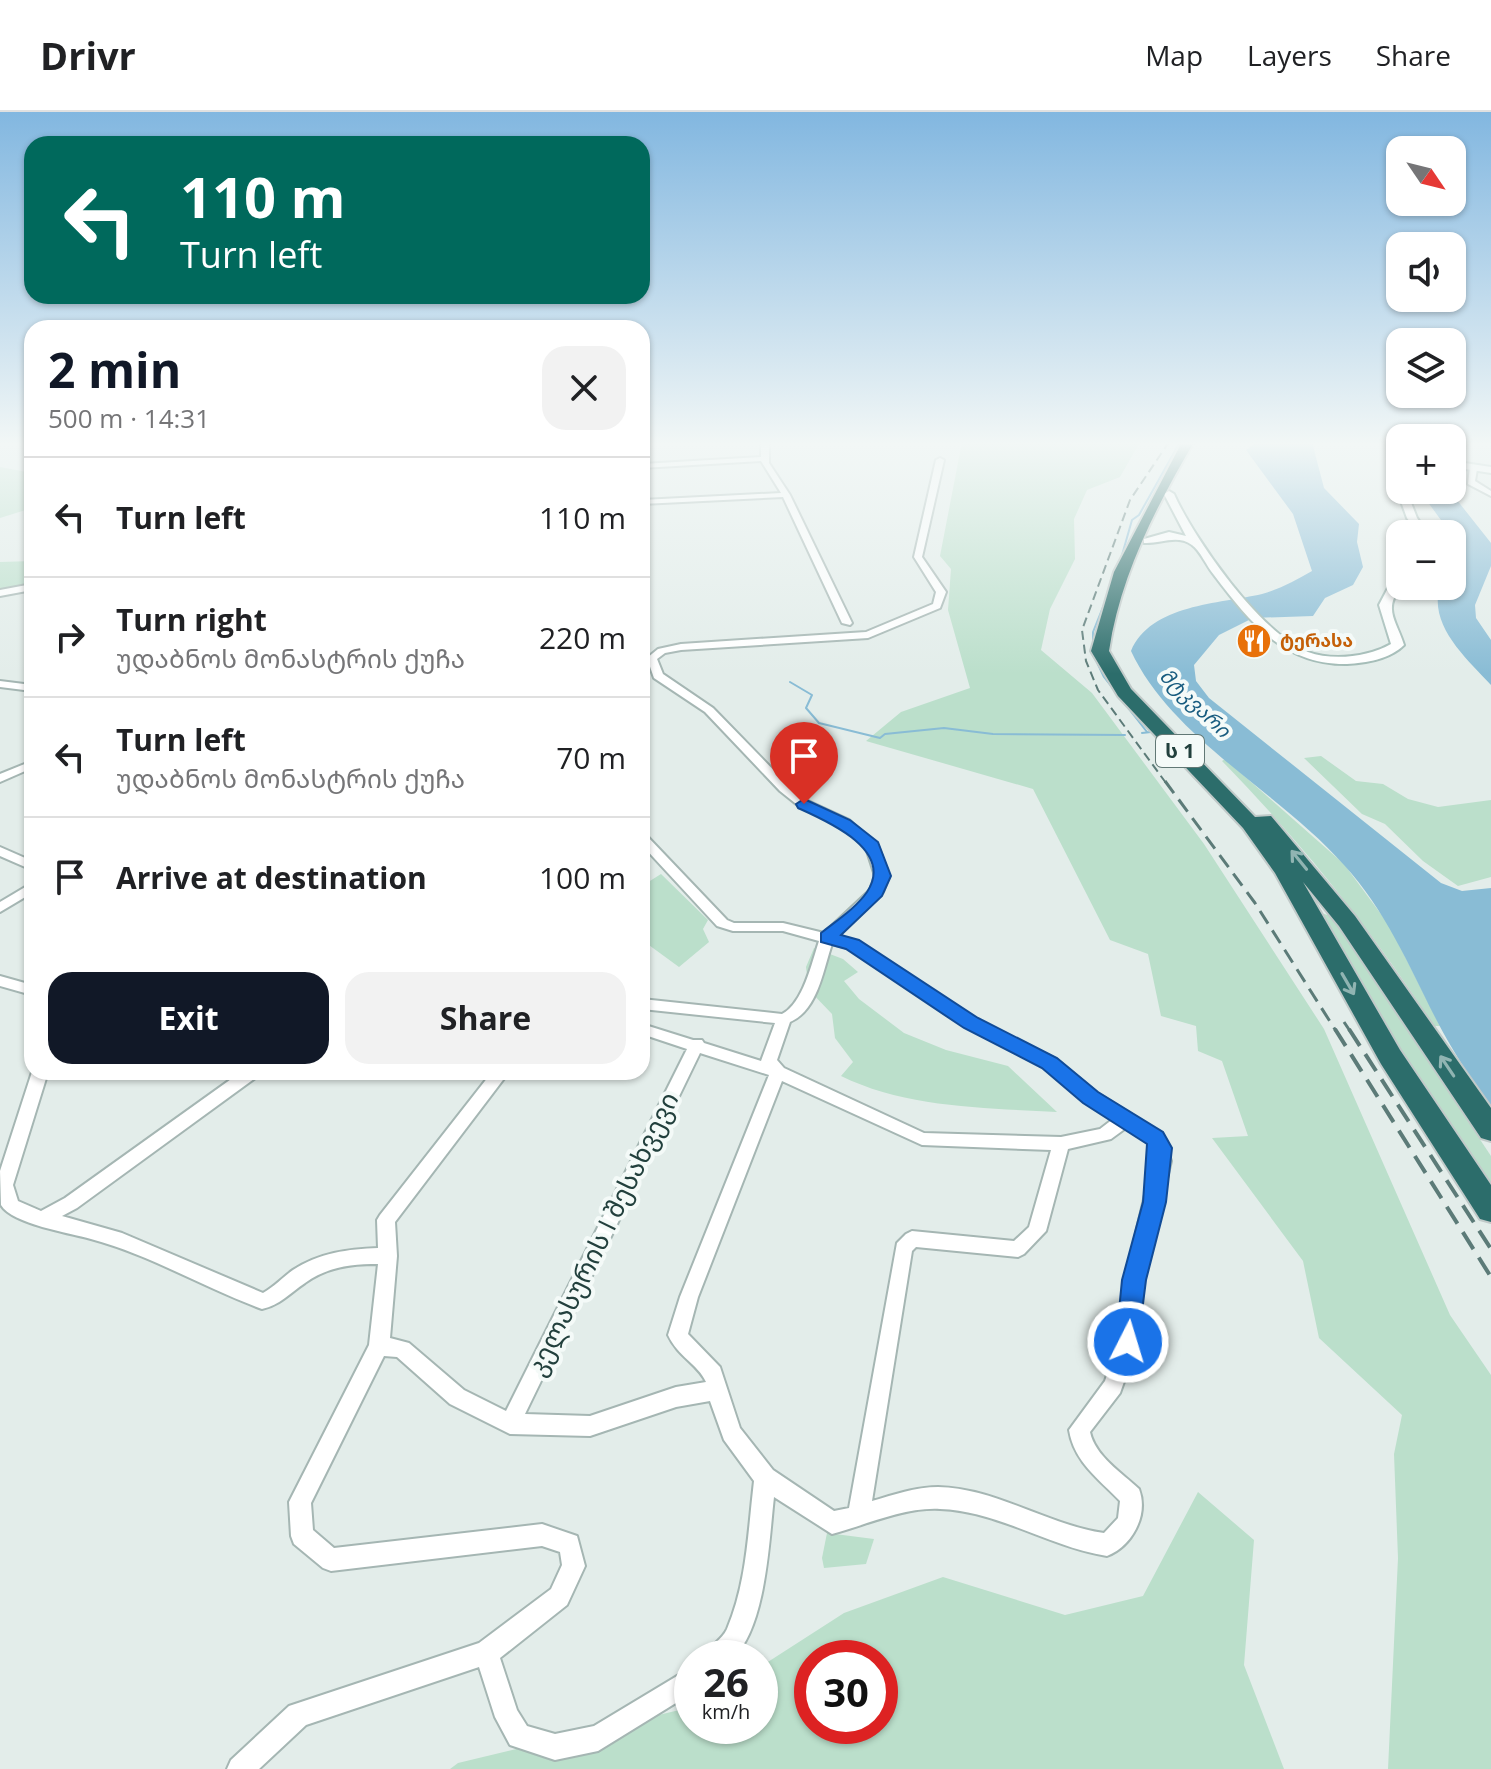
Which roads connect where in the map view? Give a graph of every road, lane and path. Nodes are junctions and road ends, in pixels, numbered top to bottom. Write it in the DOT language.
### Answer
graph roads {
  1 [pos="798,519"];
  2 [pos="927,519"];
  3 [pos="1147,519"];
  4 [pos="1158,519"];
  5 [pos="1181,519"];
  6 [pos="1148,541"];
  7 [pos="1191,541"];
  8 [pos="24,588"];
  9 [pos="0,593"];
  10 [pos="1386,596"];
  11 [pos="847,623"];
  12 [pos="0,684"];
  13 [pos="24,687"];
  14 [pos="24,768"];
  15 [pos="0,778"];
  16 [pos="650,846"];
  17 [pos="0,851"];
  18 [pos="24,862"];
  19 [pos="24,892"];
  20 [pos="0,908"];
  21 [pos="827,938"];
  22 [pos="0,981"];
  23 [pos="24,988"];
  24 [pos="650,1005"];
  25 [pos="784,1019"];
  26 [pos="650,1031"];
  27 [pos="697,1044"];
  28 [pos="778,1072"];
  29 [pos="37,1080"];
  30 [pos="241,1080"];
  31 [pos="495,1080"];
  32 [pos="1126,1119"];
  33 [pos="1491,1130"];
  34 [pos="1061,1144"];
  35 [pos="1491,1210"];
  36 [pos="43,1218"];
  37 [pos="388,1256"];
  38 [pos="379,1346"];
  39 [pos="717,1390"];
  40 [pos="510,1424"];
  41 [pos="765,1478"];
  42 [pos="858,1517"];
  43 [pos="734,1640"];
  44 [pos="486,1653"];
  45 [pos="674,1690"];
  46 [pos="240,1769"];
  1 -- 11 [label="street"];
  2 -- 21 [label="street"];
  3 -- 35 [label="highway, ს 1, one-way"];
  4 -- 6 [label="highway, ს 1"];
  5 -- 7 [label="street"];
  6 -- 7 [label="street"];
  33 -- 6 [label="highway, ს 1, one-way"];
  7 -- 10 [label="street"];
  8 -- 9 [label="street"];
  12 -- 13 [label="street"];
  14 -- 15 [label="street"];
  16 -- 21 [label="street"];
  17 -- 18 [label="street"];
  19 -- 20 [label="street"];
  21 -- 25 [label="street"];
  21 -- 32 [label="street"];
  22 -- 23 [label="street"];
  24 -- 25 [label="street"];
  25 -- 28 [label="street"];
  26 -- 27 [label="street"];
  27 -- 28 [label="street"];
  27 -- 40 [label="street, კელასურის I შესახვევი"];
  28 -- 34 [label="street"];
  28 -- 39 [label="street"];
  29 -- 36 [label="street"];
  30 -- 36 [label="street"];
  31 -- 37 [label="street"];
  32 -- 34 [label="street"];
  32 -- 42 [label="street"];
  34 -- 42 [label="street"];
  36 -- 37 [label="street"];
  37 -- 38 [label="street"];
  38 -- 40 [label="street"];
  38 -- 44 [label="street"];
  39 -- 40 [label="street"];
  39 -- 41 [label="street"];
  41 -- 42 [label="street"];
  41 -- 43 [label="street"];
  44 -- 45 [label="street"];
  44 -- 46 [label="street"];
}
